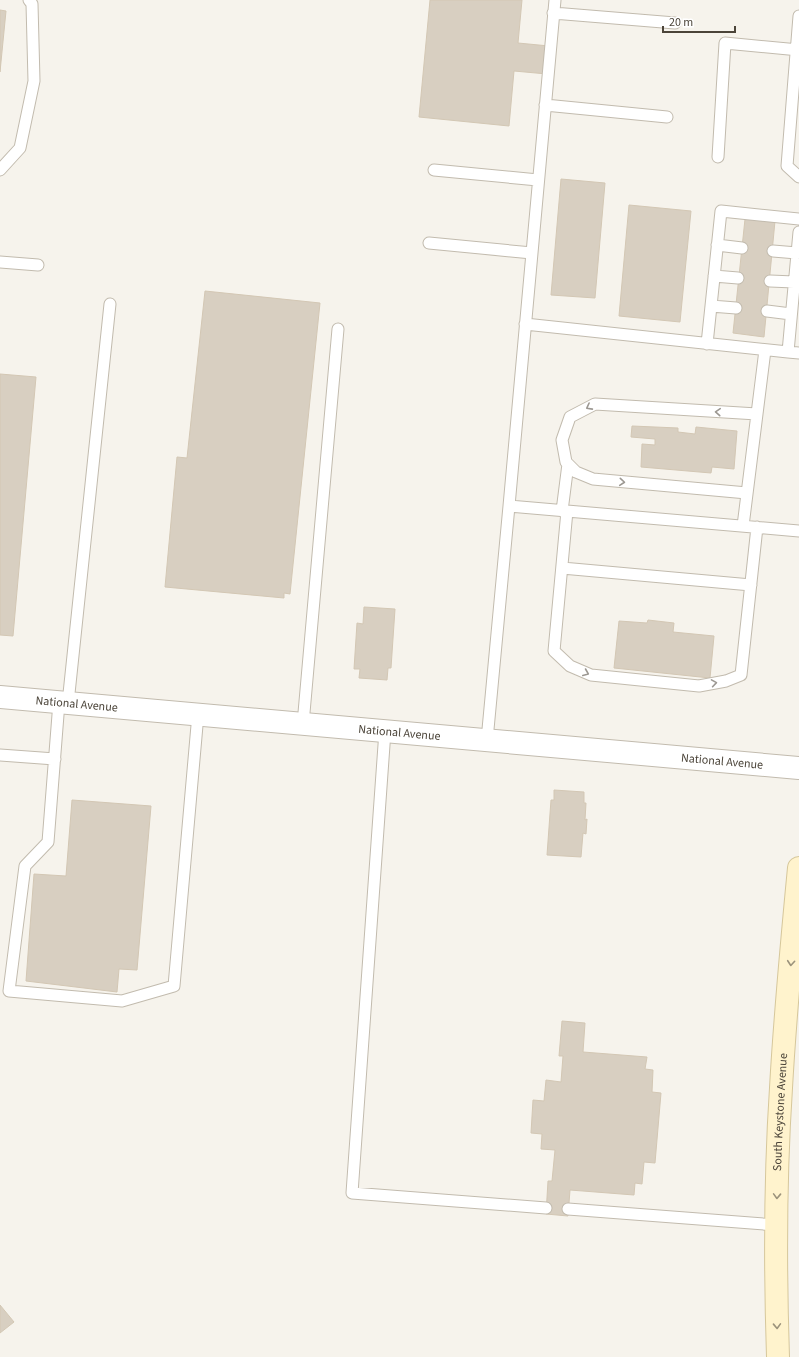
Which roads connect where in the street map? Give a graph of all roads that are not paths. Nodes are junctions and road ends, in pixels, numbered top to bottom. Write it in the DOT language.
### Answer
graph roads {
  1 [pos="29,0"];
  2 [pos="555,0"];
  3 [pos="553,13"];
  4 [pos="799,16"];
  5 [pos="675,23"];
  6 [pos="797,50"];
  7 [pos="545,105"];
  8 [pos="666,116"];
  9 [pos="718,157"];
  10 [pos="0,170"];
  11 [pos="434,170"];
  12 [pos="799,177"];
  13 [pos="538,180"];
  14 [pos="799,219"];
  15 [pos="799,232"];
  16 [pos="429,243"];
  17 [pos="717,246"];
  18 [pos="742,248"];
  19 [pos="773,250"];
  20 [pos="532,253"];
  21 [pos="797,253"];
  22 [pos="0,262"];
  23 [pos="38,265"];
  24 [pos="714,276"];
  25 [pos="738,278"];
  26 [pos="770,281"];
  27 [pos="794,282"];
  28 [pos="110,304"];
  29 [pos="711,306"];
  30 [pos="736,308"];
  31 [pos="767,311"];
  32 [pos="792,314"];
  33 [pos="525,324"];
  34 [pos="338,329"];
  35 [pos="707,344"];
  36 [pos="765,350"];
  37 [pos="794,353"];
  38 [pos="757,414"];
  39 [pos="568,464"];
  40 [pos="747,493"];
  41 [pos="509,506"];
  42 [pos="565,511"];
  43 [pos="743,526"];
  44 [pos="757,527"];
  45 [pos="799,530"];
  46 [pos="562,568"];
  47 [pos="751,585"];
  48 [pos="0,697"];
  49 [pos="64,703"];
  50 [pos="198,714"];
  51 [pos="303,724"];
  52 [pos="385,731"];
  53 [pos="487,740"];
  54 [pos="0,755"];
  55 [pos="55,759"];
  56 [pos="799,768"];
  57 [pos="799,868"];
  58 [pos="546,1208"];
  59 [pos="568,1209"];
  60 [pos="776,1225"];
  61 [pos="778,1357"];
  1 -- 10 [label="lane"];
  2 -- 3 [label="lane"];
  3 -- 5 [label="lane"];
  3 -- 7 [label="lane"];
  4 -- 6 [label="lane"];
  6 -- 9 [label="lane"];
  6 -- 12 [label="lane"];
  7 -- 8 [label="lane"];
  7 -- 13 [label="lane"];
  11 -- 13 [label="lane"];
  13 -- 20 [label="lane"];
  14 -- 17 [label="lane"];
  15 -- 21 [label="lane"];
  16 -- 20 [label="lane"];
  17 -- 18 [label="lane"];
  17 -- 24 [label="lane"];
  19 -- 21 [label="lane"];
  20 -- 33 [label="lane"];
  21 -- 27 [label="lane"];
  22 -- 23 [label="lane"];
  24 -- 25 [label="lane"];
  24 -- 29 [label="lane"];
  26 -- 27 [label="lane"];
  27 -- 32 [label="lane"];
  28 -- 49 [label="lane"];
  29 -- 30 [label="lane"];
  29 -- 35 [label="lane"];
  31 -- 32 [label="lane"];
  32 -- 37 [label="lane"];
  33 -- 35 [label="lane"];
  33 -- 41 [label="lane"];
  34 -- 51 [label="lane"];
  35 -- 36 [label="lane"];
  36 -- 37 [label="lane"];
  36 -- 38 [label="lane"];
  38 -- 39 [label="lane, one-way"];
  38 -- 40 [label="lane"];
  39 -- 40 [label="lane, one-way"];
  39 -- 42 [label="lane"];
  40 -- 43 [label="lane"];
  41 -- 42 [label="lane"];
  41 -- 53 [label="lane"];
  42 -- 43 [label="lane"];
  42 -- 46 [label="lane"];
  43 -- 44 [label="lane"];
  44 -- 45 [label="lane"];
  44 -- 47 [label="lane"];
  46 -- 47 [label="lane"];
  46 -- 47 [label="lane, one-way"];
  48 -- 49 [label="street, National Avenue"];
  49 -- 50 [label="street, National Avenue"];
  49 -- 55 [label="lane"];
  50 -- 51 [label="street, National Avenue"];
  50 -- 55 [label="lane"];
  51 -- 52 [label="street, National Avenue"];
  52 -- 53 [label="street, National Avenue"];
  52 -- 58 [label="lane"];
  53 -- 56 [label="street, National Avenue"];
  54 -- 55 [label="lane"];
  57 -- 60 [label="main road, South Keystone Avenue, one-way"];
  59 -- 60 [label="lane"];
  60 -- 61 [label="main road, South Keystone Avenue, one-way"];
}
